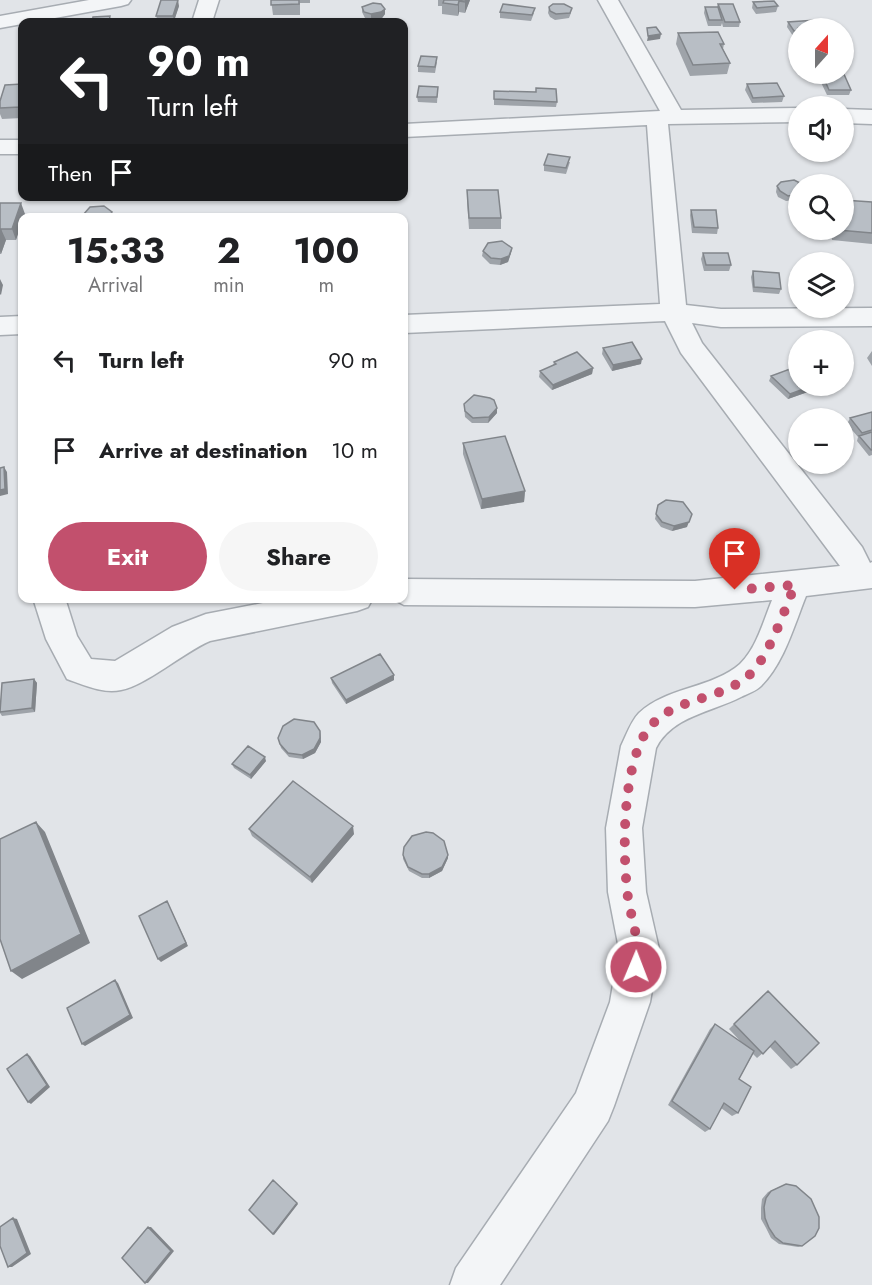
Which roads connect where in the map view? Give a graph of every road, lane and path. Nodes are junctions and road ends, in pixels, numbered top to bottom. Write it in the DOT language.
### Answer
graph roads {
  1 [pos="121,0"];
  2 [pos="209,0"];
  3 [pos="608,0"];
  4 [pos="22,18"];
  5 [pos="203,18"];
  6 [pos="18,19"];
  7 [pos="0,22"];
  8 [pos="788,115"];
  9 [pos="854,116"];
  10 [pos="872,117"];
  11 [pos="666,118"];
  12 [pos="408,131"];
  13 [pos="0,147"];
  14 [pos="18,147"];
  15 [pos="674,312"];
  16 [pos="872,317"];
  17 [pos="408,324"];
  18 [pos="18,325"];
  19 [pos="0,326"];
  20 [pos="866,575"];
  21 [pos="795,585"];
  22 [pos="408,592"];
  23 [pos="51,603"];
  24 [pos="332,603"];
  25 [pos="473,1285"];
  1 -- 4 [label="street"];
  2 -- 5 [label="street"];
  3 -- 11 [label="street"];
  6 -- 7 [label="street"];
  8 -- 11 [label="street"];
  9 -- 10 [label="street"];
  11 -- 12 [label="street"];
  11 -- 15 [label="street"];
  13 -- 14 [label="street"];
  15 -- 16 [label="street"];
  15 -- 17 [label="street"];
  15 -- 20 [label="street"];
  18 -- 19 [label="street"];
  20 -- 21 [label="street"];
  21 -- 22 [label="street"];
  21 -- 25 [label="street"];
  23 -- 24 [label="street"];
}
